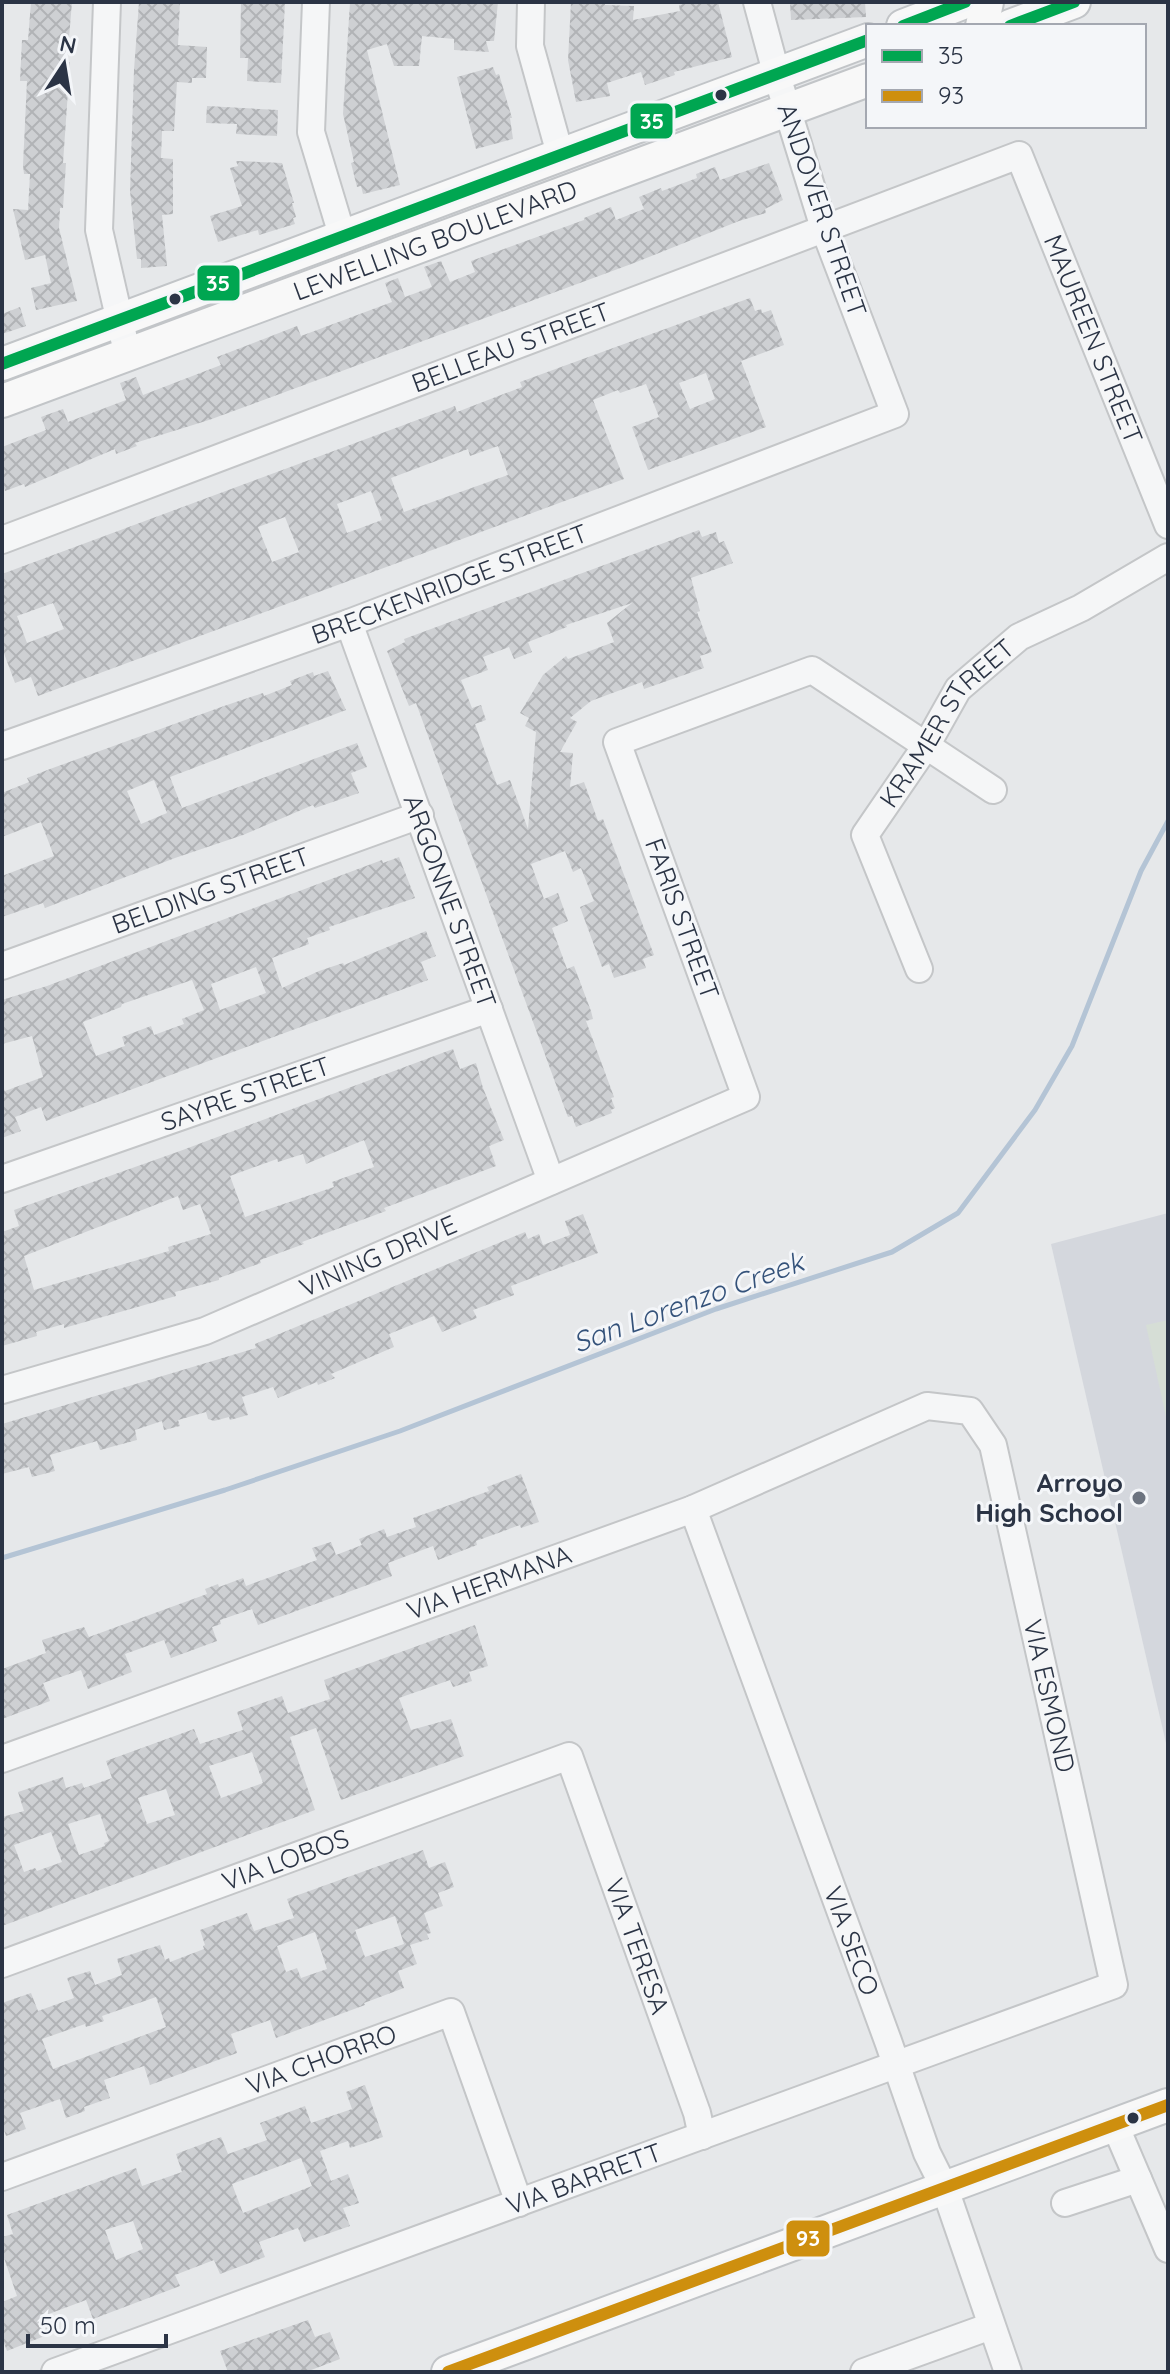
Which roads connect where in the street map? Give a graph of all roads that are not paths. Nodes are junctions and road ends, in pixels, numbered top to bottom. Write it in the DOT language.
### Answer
graph roads {
  1 [pos="107,2"];
  2 [pos="316,2"];
  3 [pos="531,2"];
  4 [pos="757,2"];
  5 [pos="965,2"];
  6 [pos="987,2"];
  7 [pos="1074,2"];
  8 [pos="908,24"];
  9 [pos="982,24"];
  10 [pos="1015,24"];
  11 [pos="866,41"];
  12 [pos="777,76"];
  13 [pos="866,81"];
  14 [pos="788,111"];
  15 [pos="560,154"];
  16 [pos="1019,155"];
  17 [pos="824,228"];
  18 [pos="342,235"];
  19 [pos="120,321"];
  20 [pos="128,355"];
  21 [pos="2,364"];
  22 [pos="2,401"];
  23 [pos="895,414"];
  24 [pos="1168,525"];
  25 [pos="2,540"];
  26 [pos="1168,557"];
  27 [pos="349,623"];
  28 [pos="4,739"];
  29 [pos="926,746"];
  30 [pos="993,790"];
  31 [pos="420,815"];
  32 [pos="2,966"];
  33 [pos="919,969"];
  34 [pos="489,1009"];
  35 [pos="746,1097"];
  36 [pos="2,1179"];
  37 [pos="551,1181"];
  38 [pos="2,1390"];
  39 [pos="970,1411"];
  40 [pos="693,1509"];
  41 [pos="569,1756"];
  42 [pos="2,1759"];
  43 [pos="2,1964"];
  44 [pos="1114,1985"];
  45 [pos="896,2065"];
  46 [pos="1168,2105"];
  47 [pos="1115,2125"];
  48 [pos="702,2136"];
  49 [pos="2,2177"];
  50 [pos="1138,2179"];
  51 [pos="945,2189"];
  52 [pos="519,2203"];
  53 [pos="1065,2203"];
  54 [pos="1168,2249"];
  55 [pos="991,2326"];
  56 [pos="55,2372"];
  57 [pos="448,2372"];
  58 [pos="864,2372"];
  59 [pos="1008,2372"];
  1 -- 19 [label="street"];
  2 -- 18 [label="street"];
  3 -- 15 [label="street"];
  4 -- 12 [label="street, ANDOVER STREET"];
  5 -- 8 [label="main road"];
  6 -- 9 [label="main road"];
  7 -- 10 [label="main road"];
  11 -- 12 [label="main road, LEWELLING BOULEVARD"];
  12 -- 14 [label="street, ANDOVER STREET"];
  12 -- 15 [label="main road, LEWELLING BOULEVARD"];
  13 -- 14 [label="main road, LEWELLING BOULEVARD"];
  14 -- 17 [label="street, ANDOVER STREET"];
  14 -- 20 [label="main road, LEWELLING BOULEVARD"];
  15 -- 18 [label="main road, LEWELLING BOULEVARD"];
  16 -- 17 [label="street, BELLEAU STREET"];
  16 -- 24 [label="street, MAUREEN STREET"];
  17 -- 23 [label="street, ANDOVER STREET"];
  17 -- 25 [label="street, BELLEAU STREET"];
  18 -- 19 [label="main road, LEWELLING BOULEVARD"];
  19 -- 20 [label="street"];
  19 -- 21 [label="main road, LEWELLING BOULEVARD"];
  20 -- 22 [label="main road, LEWELLING BOULEVARD"];
  23 -- 27 [label="street, BRECKENRIDGE STREET"];
  26 -- 29 [label="street, KRAMER STREET"];
  27 -- 28 [label="street, BRECKENRIDGE STREET"];
  27 -- 31 [label="street, ARGONNE STREET"];
  29 -- 30 [label="street"];
  29 -- 33 [label="street, KRAMER STREET"];
  29 -- 35 [label="street, FARIS STREET"];
  31 -- 32 [label="street, BELDING STREET"];
  31 -- 34 [label="street, ARGONNE STREET"];
  34 -- 36 [label="street, SAYRE STREET"];
  34 -- 37 [label="street, ARGONNE STREET"];
  35 -- 37 [label="street, VINING DRIVE"];
  37 -- 38 [label="street, VINING DRIVE"];
  39 -- 40 [label="street, VIA HERMANA"];
  39 -- 44 [label="street, VIA ESMOND"];
  40 -- 42 [label="street, VIA HERMANA"];
  40 -- 45 [label="street, VIA SECO"];
  41 -- 43 [label="street, VIA LOBOS"];
  41 -- 48 [label="street, VIA TERESA"];
  44 -- 45 [label="street, VIA BARRETT"];
  45 -- 48 [label="street, VIA BARRETT"];
  45 -- 51 [label="street, VIA SECO"];
  46 -- 47 [label="main road"];
  47 -- 50 [label="street"];
  47 -- 51 [label="main road"];
  48 -- 52 [label="street, VIA BARRETT"];
  49 -- 52 [label="street, VIA CHORRO"];
  50 -- 53 [label="street"];
  50 -- 54 [label="street"];
  51 -- 55 [label="street, VIA SECO"];
  51 -- 57 [label="main road"];
  52 -- 56 [label="street, VIA BARRETT"];
  55 -- 58 [label="street"];
  55 -- 59 [label="street, VIA SECO"];
}
